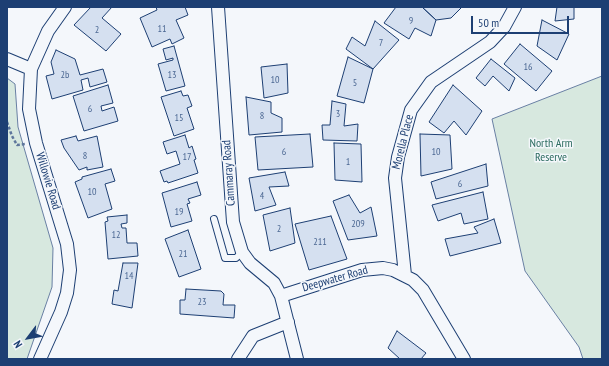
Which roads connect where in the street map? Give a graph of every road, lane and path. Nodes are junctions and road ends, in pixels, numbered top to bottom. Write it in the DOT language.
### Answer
graph roads {
  1 [pos="65,7"];
  2 [pos="218,7"];
  3 [pos="515,7"];
  4 [pos="7,59"];
  5 [pos="31,69"];
  6 [pos="7,122"];
  7 [pos="36,143"];
  8 [pos="214,219"];
  9 [pos="242,252"];
  10 [pos="405,275"];
  11 [pos="281,296"];
  12 [pos="288,322"];
  13 [pos="40,359"];
  14 [pos="238,359"];
  15 [pos="297,359"];
  16 [pos="464,359"];
  1 -- 5 [label="street, Willowie Road"];
  2 -- 9 [label="street, Cammaray Road"];
  3 -- 10 [label="street, Morella Place"];
  4 -- 5 [label="street"];
  5 -- 7 [label="street, Willowie Road"];
  6 -- 7 [label="path"];
  7 -- 13 [label="street, Willowie Road"];
  8 -- 9 [label="lane"];
  9 -- 11 [label="street, Cammaray Road"];
  10 -- 11 [label="street, Deepwater Road"];
  10 -- 16 [label="street, Deepwater Road"];
  11 -- 12 [label="street, Cammaray Road"];
  12 -- 14 [label="street"];
  12 -- 15 [label="street, Cammaray Road"];
}
